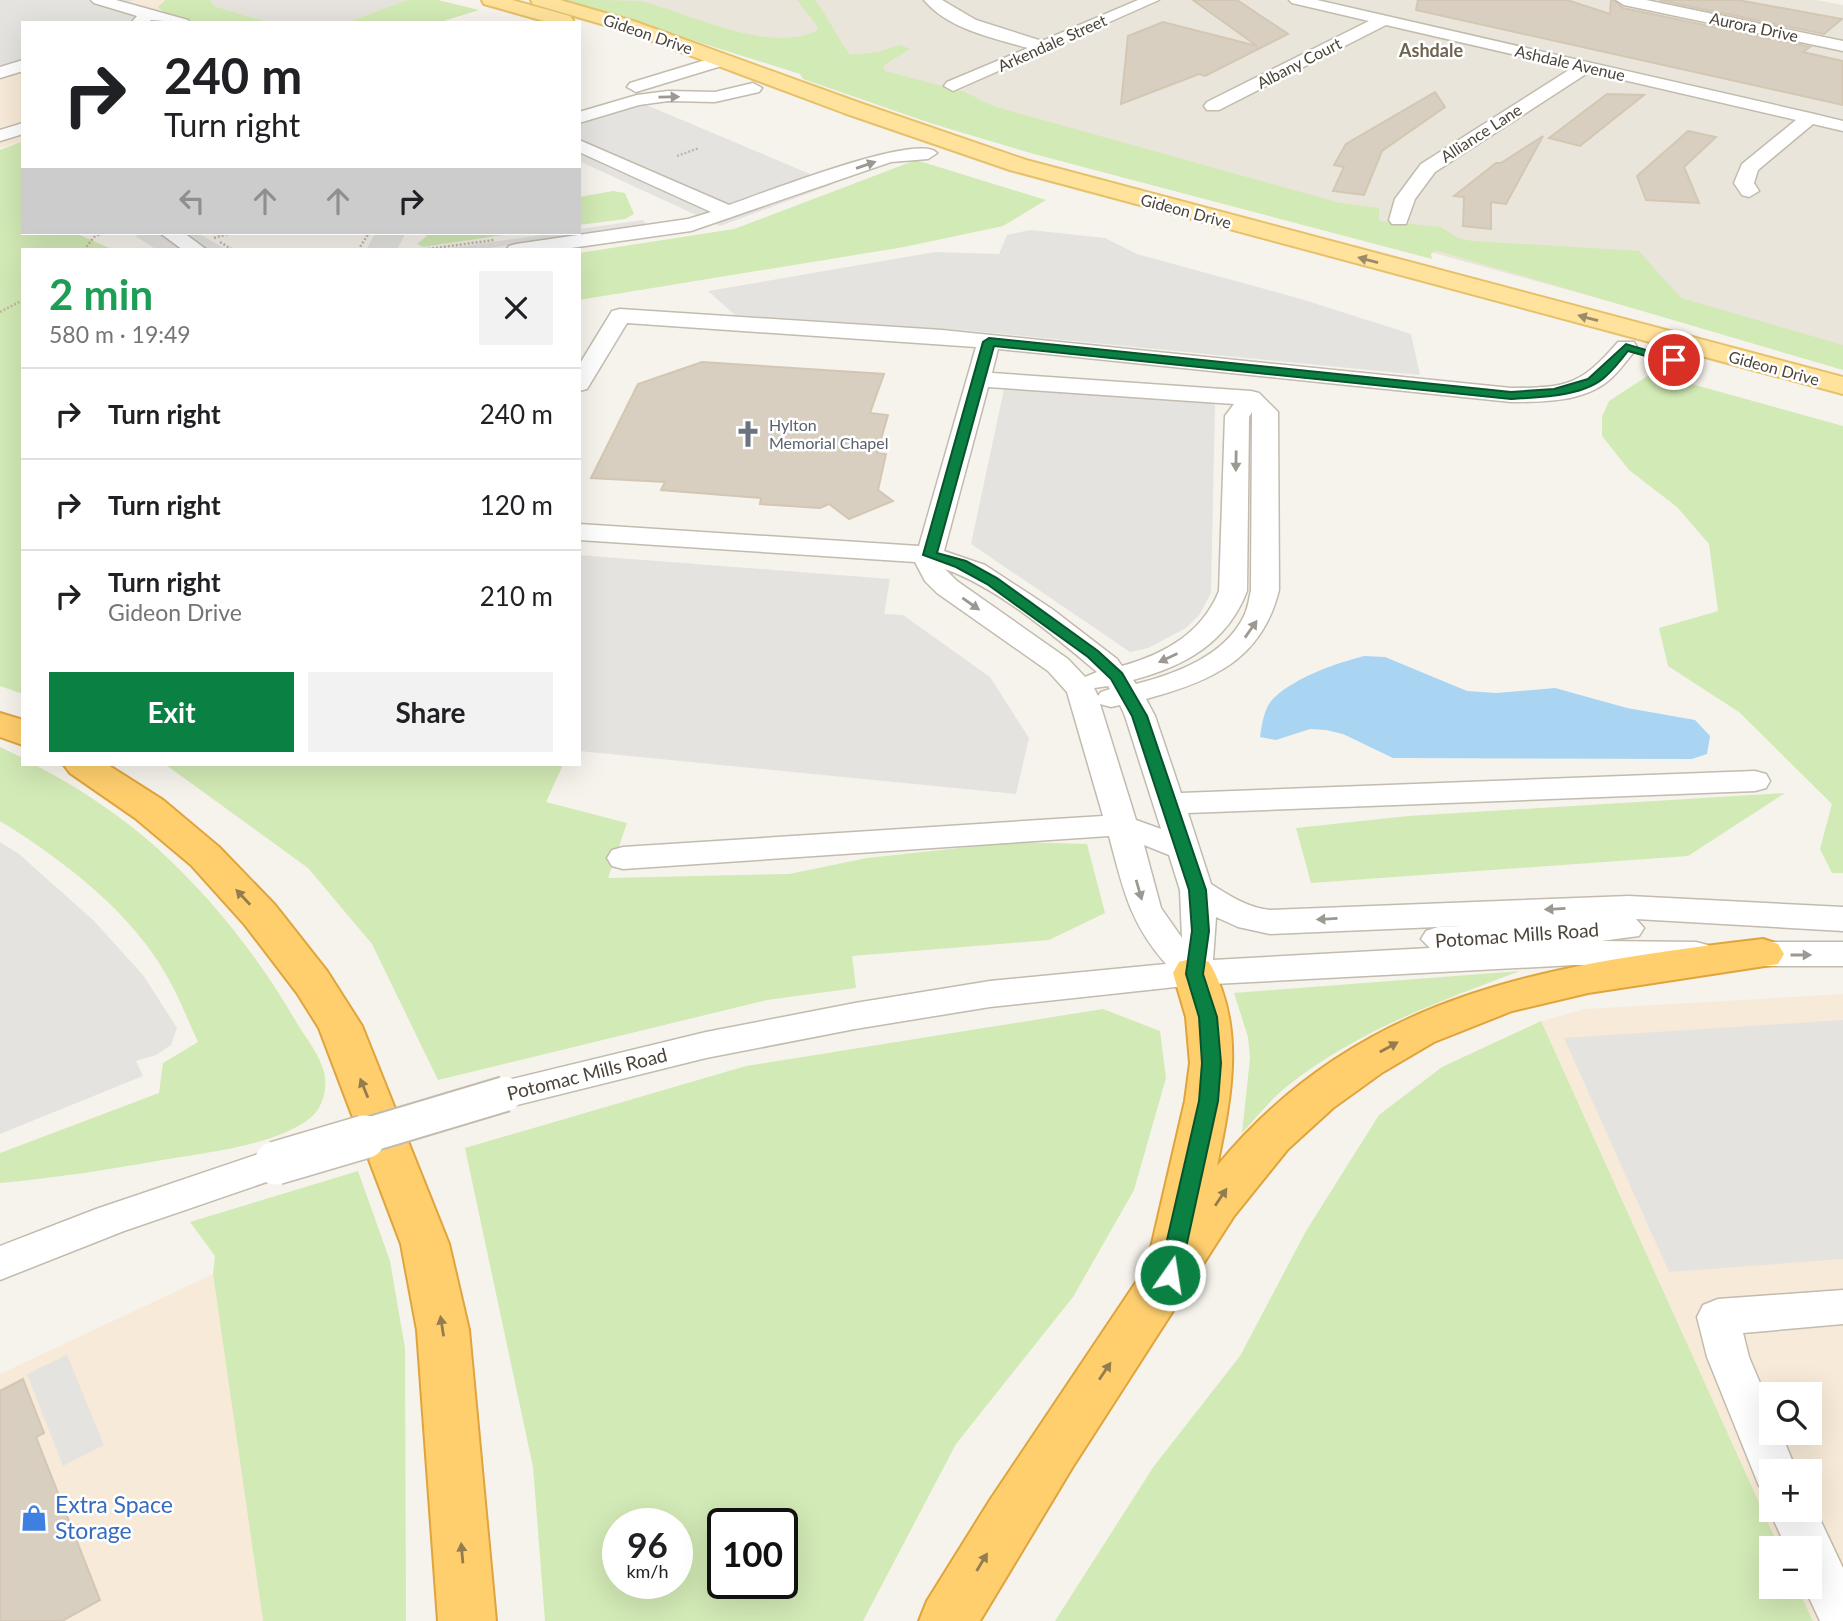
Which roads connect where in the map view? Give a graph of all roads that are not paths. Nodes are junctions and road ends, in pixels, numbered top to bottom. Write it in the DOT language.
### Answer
graph roads {
  1 [pos="99,0"];
  2 [pos="491,0"];
  3 [pos="540,0"];
  4 [pos="932,0"];
  5 [pos="1152,0"];
  6 [pos="1297,0"];
  7 [pos="1623,0"];
  8 [pos="143,12"];
  9 [pos="1384,20"];
  10 [pos="175,21"];
  11 [pos="564,21"];
  12 [pos="581,27"];
  13 [pos="1843,46"];
  14 [pos="1044,47"];
  15 [pos="711,64"];
  16 [pos="21,66"];
  17 [pos="1586,67"];
  18 [pos="0,73"];
  19 [pos="953,86"];
  20 [pos="753,88"];
  21 [pos="581,104"];
  22 [pos="1213,106"];
  23 [pos="581,117"];
  24 [pos="1810,118"];
  25 [pos="1843,126"];
  26 [pos="21,129"];
  27 [pos="0,136"];
  28 [pos="581,146"];
  29 [pos="928,153"];
  30 [pos="1749,191"];
  31 [pos="730,213"];
  32 [pos="1399,220"];
  33 [pos="176,235"];
  34 [pos="205,244"];
  35 [pos="509,244"];
  36 [pos="1632,339"];
  37 [pos="989,342"];
  38 [pos="979,379"];
  39 [pos="581,381"];
  40 [pos="1843,386"];
  41 [pos="1843,407"];
  42 [pos="581,532"];
  43 [pos="930,555"];
  44 [pos="1123,685"];
  45 [pos="1081,693"];
  46 [pos="0,724"];
  47 [pos="21,733"];
  48 [pos="84,766"];
  49 [pos="1156,766"];
  50 [pos="1106,769"];
  51 [pos="1755,781"];
  52 [pos="1168,804"];
  53 [pos="1120,825"];
  54 [pos="1184,849"];
  55 [pos="623,858"];
  56 [pos="1197,890"];
  57 [pos="1843,919"];
  58 [pos="1763,954"];
  59 [pos="1843,954"];
  60 [pos="1194,974"];
  61 [pos="0,1263"];
  62 [pos="1170,1275"];
  63 [pos="1843,1307"];
  64 [pos="1770,1459"];
  65 [pos="1798,1522"];
  66 [pos="1843,1619"];
  67 [pos="467,1621"];
  68 [pos="948,1621"];
  1 -- 8 [label="street"];
  2 -- 11 [label="main road"];
  3 -- 15 [label="main road, Gideon Drive"];
  4 -- 14 [label="street"];
  5 -- 14 [label="street, Arkendale Street"];
  6 -- 9 [label="street, Ashdale Avenue"];
  7 -- 13 [label="street, Aurora Drive"];
  8 -- 10 [label="street"];
  9 -- 17 [label="street, Ashdale Avenue"];
  9 -- 22 [label="street, Albany Court"];
  12 -- 15 [label="main road, Gideon Drive"];
  14 -- 19 [label="street, Arkendale Street"];
  15 -- 20 [label="main road, Gideon Drive"];
  15 -- 21 [label="street"];
  36 -- 15 [label="main road, Gideon Drive, one-way"];
  16 -- 18 [label="street"];
  17 -- 24 [label="street, Ashdale Avenue"];
  17 -- 32 [label="street, Alliance Lane"];
  23 -- 20 [label="street, one-way"];
  20 -- 29 [label="main road, Gideon Drive"];
  24 -- 25 [label="street, Ashdale Avenue"];
  24 -- 30 [label="street"];
  26 -- 27 [label="street"];
  28 -- 31 [label="street"];
  31 -- 29 [label="street, one-way"];
  29 -- 36 [label="main road, Gideon Drive"];
  31 -- 35 [label="street"];
  33 -- 34 [label="street"];
  36 -- 37 [label="street"];
  36 -- 40 [label="main road, Gideon Drive"];
  36 -- 41 [label="main road, Gideon Drive"];
  37 -- 38 [label="street"];
  37 -- 39 [label="street"];
  38 -- 43 [label="street"];
  38 -- 44 [label="street"];
  42 -- 43 [label="street"];
  43 -- 44 [label="street"];
  43 -- 45 [label="street, one-way"];
  44 -- 45 [label="street"];
  44 -- 49 [label="street"];
  45 -- 50 [label="street"];
  46 -- 47 [label="highway"];
  67 -- 48 [label="highway, one-way"];
  49 -- 50 [label="street"];
  49 -- 52 [label="street"];
  50 -- 53 [label="street"];
  51 -- 52 [label="street"];
  52 -- 54 [label="street"];
  53 -- 54 [label="street"];
  53 -- 55 [label="street"];
  53 -- 60 [label="street, one-way"];
  54 -- 56 [label="street"];
  57 -- 56 [label="street, one-way"];
  56 -- 60 [label="street"];
  57 -- 60 [label="street, Potomac Mills Road"];
  58 -- 59 [label="street, Potomac Mills Road, one-way"];
  58 -- 60 [label="street, Potomac Mills Road"];
  62 -- 58 [label="highway, one-way"];
  60 -- 61 [label="street, Potomac Mills Road, bridge"];
  60 -- 62 [label="highway"];
  68 -- 62 [label="highway, one-way"];
  63 -- 64 [label="street"];
  65 -- 66 [label="street"];
}
